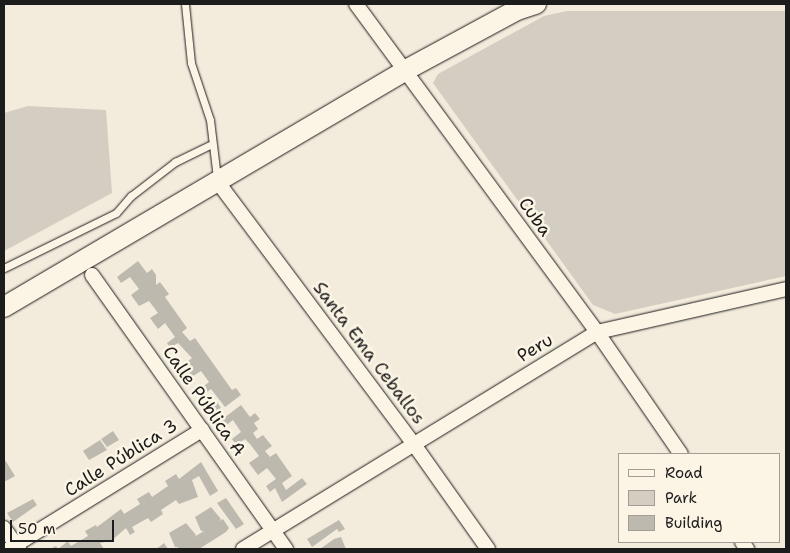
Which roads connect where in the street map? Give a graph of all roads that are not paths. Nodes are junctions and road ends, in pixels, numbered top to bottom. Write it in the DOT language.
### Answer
graph roads {
  1 [pos="185,4"];
  2 [pos="356,4"];
  3 [pos="536,4"];
  4 [pos="404,71"];
  5 [pos="210,144"];
  6 [pos="217,181"];
  7 [pos="4,268"];
  8 [pos="92,275"];
  9 [pos="786,289"];
  10 [pos="4,307"];
  11 [pos="596,332"];
  12 [pos="202,430"];
  13 [pos="413,444"];
  14 [pos="680,453"];
  15 [pos="4,528"];
  16 [pos="273,531"];
  17 [pos="15,548"];
  18 [pos="243,549"];
  19 [pos="286,549"];
  20 [pos="488,549"];
  1 -- 5 [label="lane"];
  2 -- 4 [label="street, Cuba"];
  3 -- 4 [label="street"];
  4 -- 6 [label="street"];
  4 -- 11 [label="street, Cuba"];
  5 -- 6 [label="lane"];
  5 -- 7 [label="lane"];
  6 -- 10 [label="street"];
  6 -- 13 [label="street, Santa Ema Ceballos"];
  8 -- 12 [label="street, Calle Pública A"];
  9 -- 11 [label="street, Peru"];
  11 -- 13 [label="street, Peru"];
  11 -- 14 [label="street, Cuba"];
  12 -- 16 [label="street, Calle Pública A"];
  12 -- 17 [label="street, Calle Pública 3"];
  13 -- 16 [label="street, Peru"];
  13 -- 20 [label="street, Santa Ema Ceballos"];
  15 -- 17 [label="street"];
  16 -- 18 [label="street, Peru"];
  16 -- 19 [label="street, Calle Pública A"];
}
